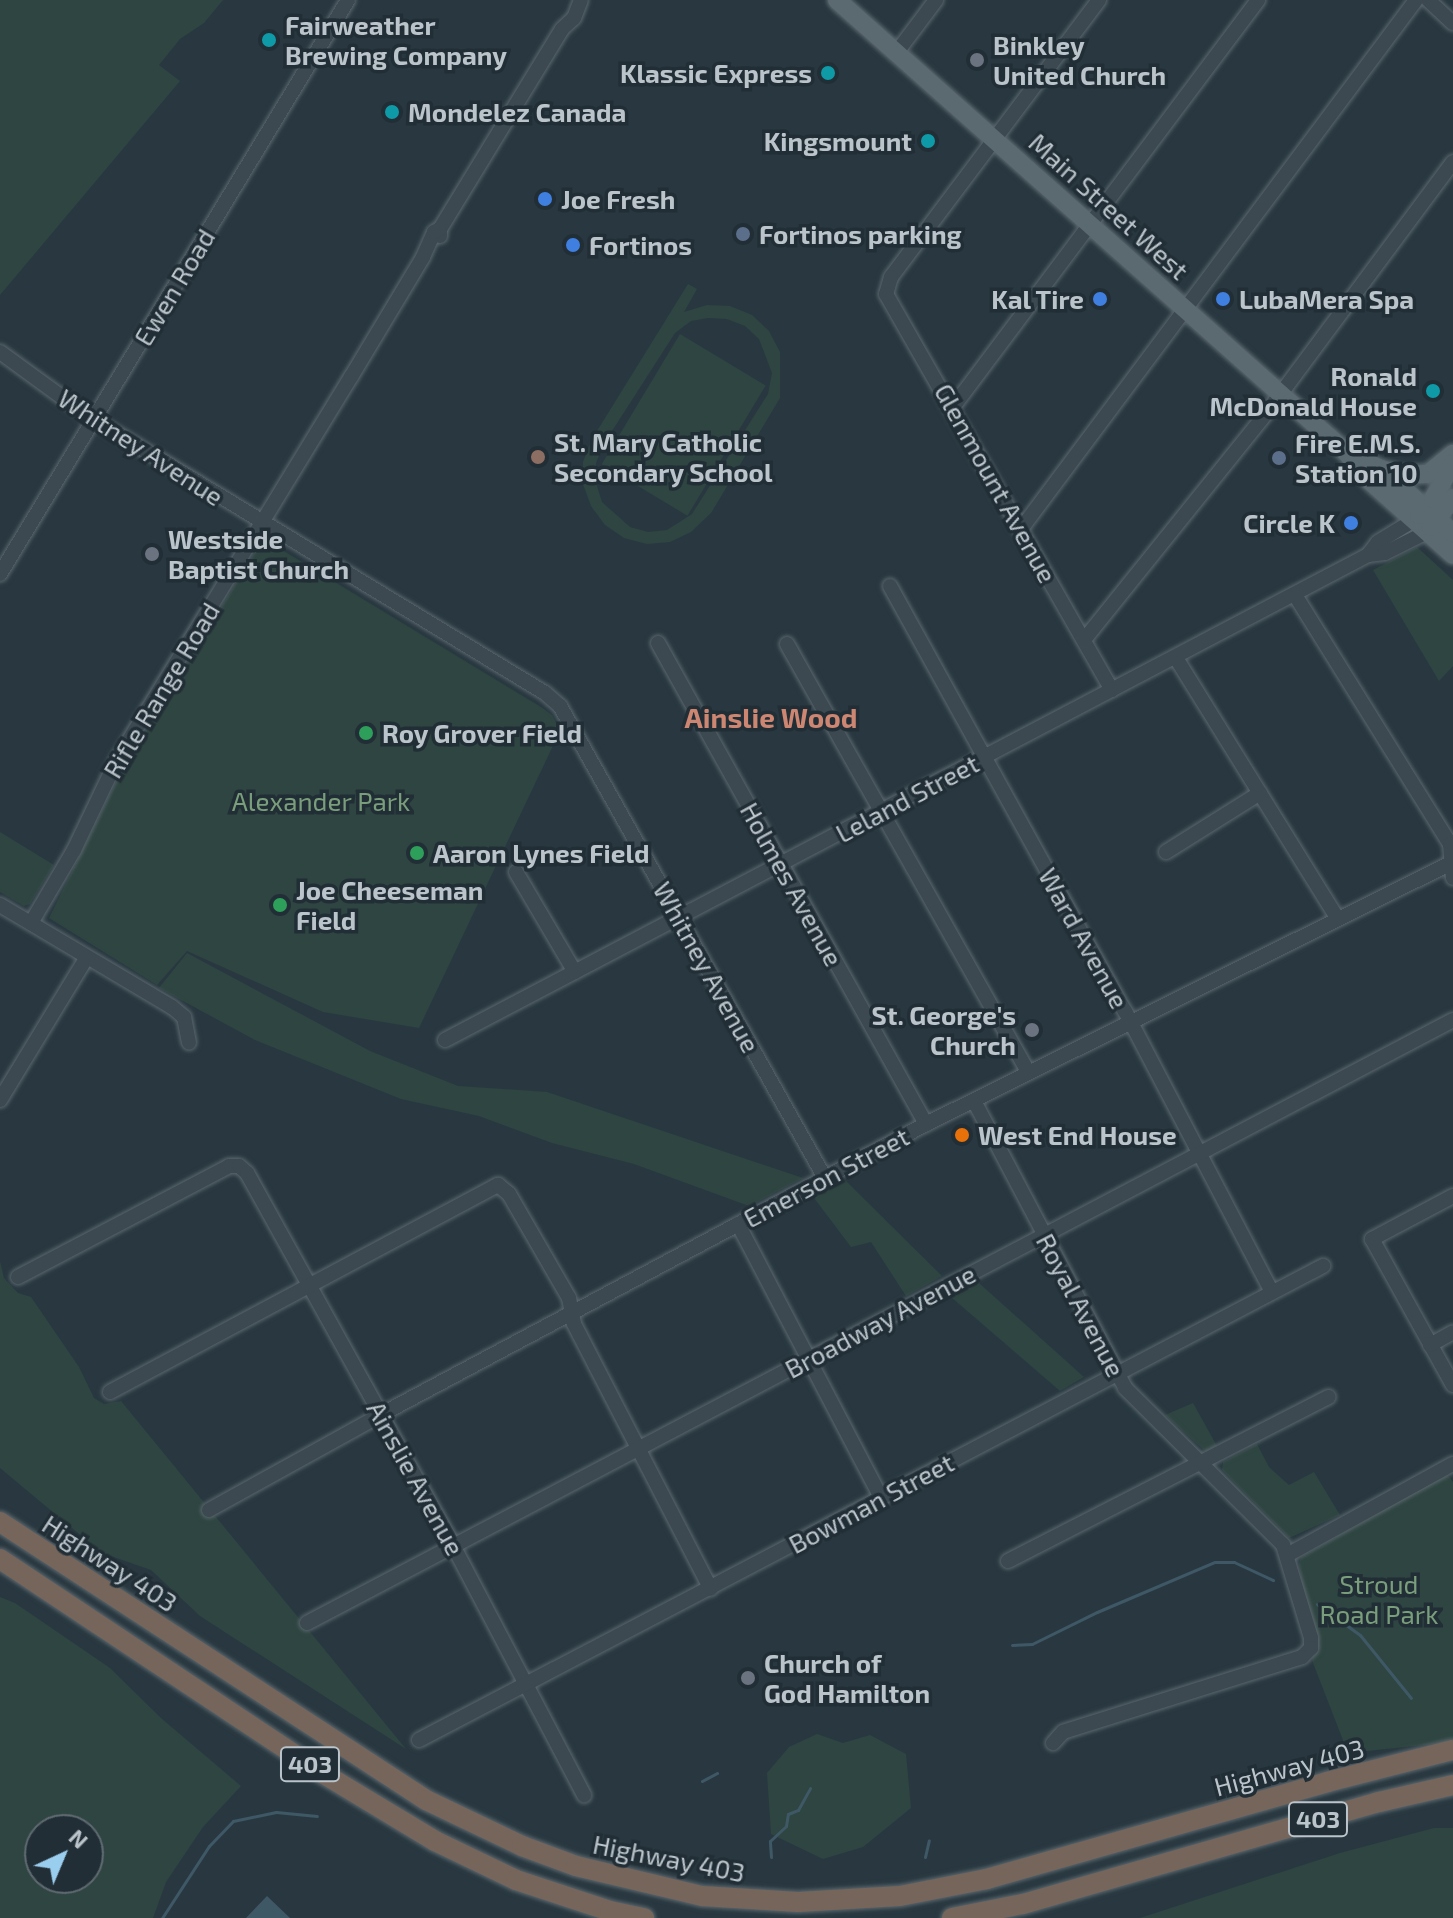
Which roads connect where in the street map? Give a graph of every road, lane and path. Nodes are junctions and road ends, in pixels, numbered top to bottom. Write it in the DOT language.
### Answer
graph roads {
  1 [pos="348,0"];
  2 [pos="837,0"];
  3 [pos="936,0"];
  4 [pos="1099,0"];
  5 [pos="1258,0"];
  6 [pos="1416,0"];
  7 [pos="1428,0"];
  8 [pos="577,6"];
  9 [pos="1453,23"];
  10 [pos="897,52"];
  11 [pos="995,140"];
  12 [pos="1453,162"];
  13 [pos="1090,224"];
  14 [pos="1186,309"];
  15 [pos="0,352"];
  16 [pos="1281,394"];
  17 [pos="953,407"];
  18 [pos="94,420"];
  19 [pos="1346,452"];
  20 [pos="1453,454"];
  21 [pos="1453,463"];
  22 [pos="1381,469"];
  23 [pos="1453,498"];
  24 [pos="1426,520"];
  25 [pos="261,523"];
  26 [pos="1021,529"];
  27 [pos="1453,533"];
  28 [pos="1453,555"];
  29 [pos="0,574"];
  30 [pos="890,586"];
  31 [pos="1295,595"];
  32 [pos="1084,640"];
  33 [pos="658,643"];
  34 [pos="787,644"];
  35 [pos="1176,658"];
  36 [pos="1112,690"];
  37 [pos="984,758"];
  38 [pos="1260,793"];
  39 [pos="882,811"];
  40 [pos="1166,852"];
  41 [pos="781,864"];
  42 [pos="1452,868"];
  43 [pos="516,872"];
  44 [pos="0,905"];
  45 [pos="679,917"];
  46 [pos="1338,919"];
  47 [pos="31,923"];
  48 [pos="87,957"];
  49 [pos="575,972"];
  50 [pos="1453,1020"];
  51 [pos="1130,1022"];
  52 [pos="445,1040"];
  53 [pos="189,1043"];
  54 [pos="1028,1072"];
  55 [pos="0,1100"];
  56 [pos="974,1101"];
  57 [pos="926,1124"];
  58 [pos="1198,1154"];
  59 [pos="825,1178"];
  60 [pos="1453,1196"];
  61 [pos="738,1224"];
  62 [pos="1045,1235"];
  63 [pos="1323,1266"];
  64 [pos="18,1277"];
  65 [pos="308,1285"];
  66 [pos="1272,1292"];
  67 [pos="572,1313"];
  68 [pos="1453,1332"];
  69 [pos="1430,1345"];
  70 [pos="808,1359"];
  71 [pos="1117,1374"];
  72 [pos="1453,1385"];
  73 [pos="110,1392"];
  74 [pos="1328,1397"];
  75 [pos="382,1414"];
  76 [pos="639,1448"];
  77 [pos="1199,1463"];
  78 [pos="1453,1464"];
  79 [pos="880,1496"];
  80 [pos="209,1510"];
  81 [pos="0,1522"];
  82 [pos="453,1545"];
  83 [pos="1289,1554"];
  84 [pos="0,1559"];
  85 [pos="1008,1561"];
  86 [pos="711,1589"];
  87 [pos="307,1623"];
  88 [pos="526,1683"];
  89 [pos="419,1740"];
  90 [pos="1053,1743"];
  91 [pos="1453,1750"];
  92 [pos="1453,1785"];
  93 [pos="584,1795"];
  94 [pos="644,1918"];
  95 [pos="952,1918"];
  1 -- 18 [label="street, Ewen Road"];
  2 -- 10 [label="main road, Main Street West"];
  3 -- 10 [label="street"];
  4 -- 11 [label="street"];
  5 -- 13 [label="street"];
  6 -- 14 [label="street"];
  7 -- 9 [label="street"];
  8 -- 25 [label="street, Rifle Range Road"];
  10 -- 11 [label="main road, Main Street West"];
  11 -- 13 [label="main road, Main Street West"];
  11 -- 17 [label="street, Glenmount Avenue"];
  12 -- 16 [label="street"];
  13 -- 14 [label="main road, Main Street West"];
  13 -- 17 [label="street"];
  14 -- 16 [label="main road, Main Street West"];
  14 -- 26 [label="street"];
  15 -- 18 [label="street, Whitney Avenue"];
  16 -- 19 [label="main road, Main Street West"];
  16 -- 32 [label="street"];
  17 -- 26 [label="street, Glenmount Avenue"];
  18 -- 25 [label="street, Whitney Avenue"];
  18 -- 29 [label="street, Ewen Road"];
  19 -- 22 [label="main road, Main Street West"];
  19 -- 24 [label="main road, Main Street West"];
  20 -- 22 [label="main road"];
  21 -- 24 [label="main road"];
  22 -- 24 [label="main road, Main Street West"];
  23 -- 24 [label="main road"];
  24 -- 27 [label="main road, Main Street West"];
  24 -- 28 [label="main road, Main Street West"];
  24 -- 31 [label="street, Leland Street"];
  25 -- 45 [label="street, Whitney Avenue"];
  25 -- 47 [label="street, Rifle Range Road"];
  26 -- 32 [label="street, Glenmount Avenue"];
  30 -- 37 [label="street, Ward Avenue"];
  31 -- 35 [label="street, Leland Street"];
  31 -- 42 [label="street"];
  32 -- 36 [label="street, Glenmount Avenue"];
  33 -- 41 [label="street, Holmes Avenue"];
  34 -- 39 [label="street"];
  35 -- 36 [label="street, Leland Street"];
  35 -- 38 [label="street"];
  36 -- 37 [label="street, Leland Street"];
  37 -- 39 [label="street, Leland Street"];
  37 -- 51 [label="street, Ward Avenue"];
  38 -- 40 [label="street"];
  38 -- 46 [label="street"];
  39 -- 41 [label="street, Leland Street"];
  39 -- 54 [label="street"];
  41 -- 45 [label="street, Leland Street"];
  41 -- 57 [label="street, Holmes Avenue"];
  42 -- 46 [label="street, Emerson Street"];
  43 -- 49 [label="street"];
  44 -- 47 [label="street"];
  45 -- 49 [label="street, Leland Street"];
  45 -- 59 [label="street, Whitney Avenue"];
  46 -- 51 [label="street, Emerson Street"];
  47 -- 48 [label="street"];
  48 -- 53 [label="street"];
  48 -- 55 [label="street"];
  49 -- 52 [label="street, Leland Street"];
  50 -- 58 [label="street, Broadway Avenue"];
  51 -- 54 [label="street, Emerson Street"];
  51 -- 58 [label="street, Ward Avenue"];
  54 -- 56 [label="street, Emerson Street"];
  56 -- 57 [label="street, Emerson Street"];
  56 -- 62 [label="street, Royal Avenue"];
  57 -- 59 [label="street, Emerson Street"];
  58 -- 62 [label="street, Broadway Avenue"];
  58 -- 66 [label="street, Ward Avenue"];
  59 -- 61 [label="street, Emerson Street"];
  60 -- 69 [label="street"];
  61 -- 67 [label="street, Emerson Street"];
  61 -- 70 [label="street"];
  62 -- 70 [label="street, Broadway Avenue"];
  62 -- 71 [label="street, Royal Avenue"];
  63 -- 66 [label="street, Bowman Street"];
  64 -- 65 [label="street, Ainslie Avenue"];
  65 -- 67 [label="street"];
  65 -- 73 [label="street"];
  65 -- 75 [label="street, Ainslie Avenue"];
  66 -- 71 [label="street, Bowman Street"];
  67 -- 75 [label="street, Emerson Street"];
  67 -- 76 [label="street"];
  68 -- 69 [label="street"];
  69 -- 72 [label="street"];
  70 -- 76 [label="street, Broadway Avenue"];
  70 -- 79 [label="street"];
  71 -- 77 [label="street, Royal Avenue"];
  71 -- 79 [label="street, Bowman Street"];
  74 -- 77 [label="street"];
  75 -- 80 [label="street, Emerson Street"];
  75 -- 82 [label="street, Ainslie Avenue"];
  76 -- 82 [label="street, Broadway Avenue"];
  76 -- 86 [label="street"];
  77 -- 83 [label="street, Royal Avenue"];
  77 -- 85 [label="street"];
  78 -- 83 [label="street"];
  79 -- 86 [label="street, Bowman Street"];
  81 -- 91 [label="highway, Highway 403 / 403"];
  82 -- 87 [label="street, Broadway Avenue"];
  82 -- 88 [label="street, Ainslie Avenue"];
  83 -- 90 [label="street"];
  84 -- 94 [label="highway, 403"];
  86 -- 88 [label="street, Bowman Street"];
  88 -- 89 [label="street, Bowman Street"];
  88 -- 93 [label="street, Ainslie Avenue"];
  92 -- 95 [label="highway, 403"];
}
